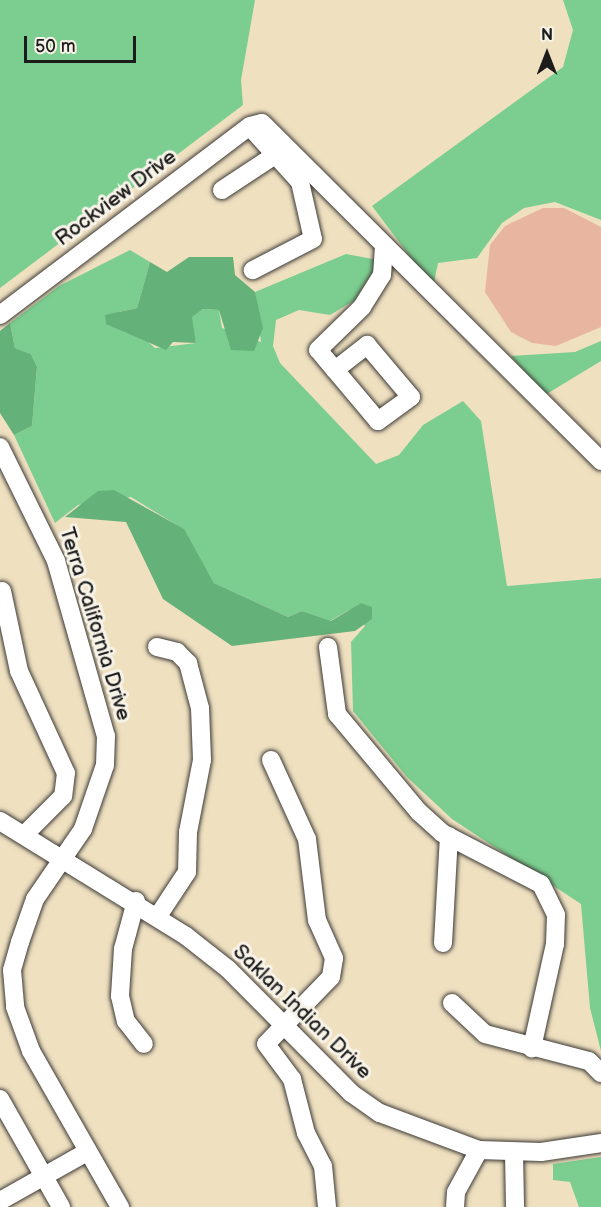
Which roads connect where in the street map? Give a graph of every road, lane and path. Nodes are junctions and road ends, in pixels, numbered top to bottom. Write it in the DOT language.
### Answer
graph roads {
  1 [pos="256,125"];
  2 [pos="275,155"];
  3 [pos="222,190"];
  4 [pos="384,244"];
  5 [pos="253,270"];
  6 [pos="0,315"];
  7 [pos="335,370"];
  8 [pos="0,447"];
  9 [pos="601,460"];
  10 [pos="2,591"];
  11 [pos="158,647"];
  12 [pos="328,647"];
  13 [pos="271,760"];
  14 [pos="0,821"];
  15 [pos="26,833"];
  16 [pos="449,836"];
  17 [pos="65,856"];
  18 [pos="136,901"];
  19 [pos="158,916"];
  20 [pos="443,943"];
  21 [pos="452,1003"];
  22 [pos="283,1025"];
  23 [pos="144,1044"];
  24 [pos="532,1048"];
  25 [pos="601,1073"];
  26 [pos="0,1099"];
  27 [pos="601,1143"];
  28 [pos="479,1150"];
  29 [pos="87,1152"];
  30 [pos="514,1153"];
  31 [pos="47,1175"];
  32 [pos="0,1201"];
  33 [pos="61,1207"];
  34 [pos="120,1207"];
  35 [pos="327,1207"];
  36 [pos="455,1207"];
  37 [pos="516,1207"];
  1 -- 2 [label="street"];
  1 -- 4 [label="street"];
  1 -- 6 [label="street, Rockview Drive"];
  2 -- 3 [label="street"];
  2 -- 5 [label="street"];
  4 -- 7 [label="street"];
  4 -- 9 [label="street"];
  8 -- 17 [label="street, Terra California Drive"];
  10 -- 15 [label="street"];
  11 -- 19 [label="street"];
  12 -- 16 [label="street"];
  13 -- 22 [label="street"];
  14 -- 15 [label="street, Saklan Indian Drive"];
  15 -- 17 [label="street, Saklan Indian Drive"];
  16 -- 20 [label="street"];
  16 -- 24 [label="street"];
  17 -- 18 [label="street, Saklan Indian Drive"];
  17 -- 29 [label="street, Terra California Drive"];
  18 -- 19 [label="street, Saklan Indian Drive"];
  18 -- 23 [label="street"];
  19 -- 22 [label="street, Saklan Indian Drive"];
  21 -- 24 [label="street"];
  22 -- 28 [label="street, Saklan Indian Drive"];
  22 -- 35 [label="street"];
  24 -- 25 [label="street"];
  26 -- 31 [label="street"];
  27 -- 30 [label="street, Saklan Indian Drive"];
  28 -- 30 [label="street, Saklan Indian Drive"];
  28 -- 36 [label="street"];
  29 -- 31 [label="street"];
  29 -- 34 [label="street, Terra California Drive"];
  30 -- 37 [label="street"];
  31 -- 32 [label="street"];
  31 -- 33 [label="street"];
}
